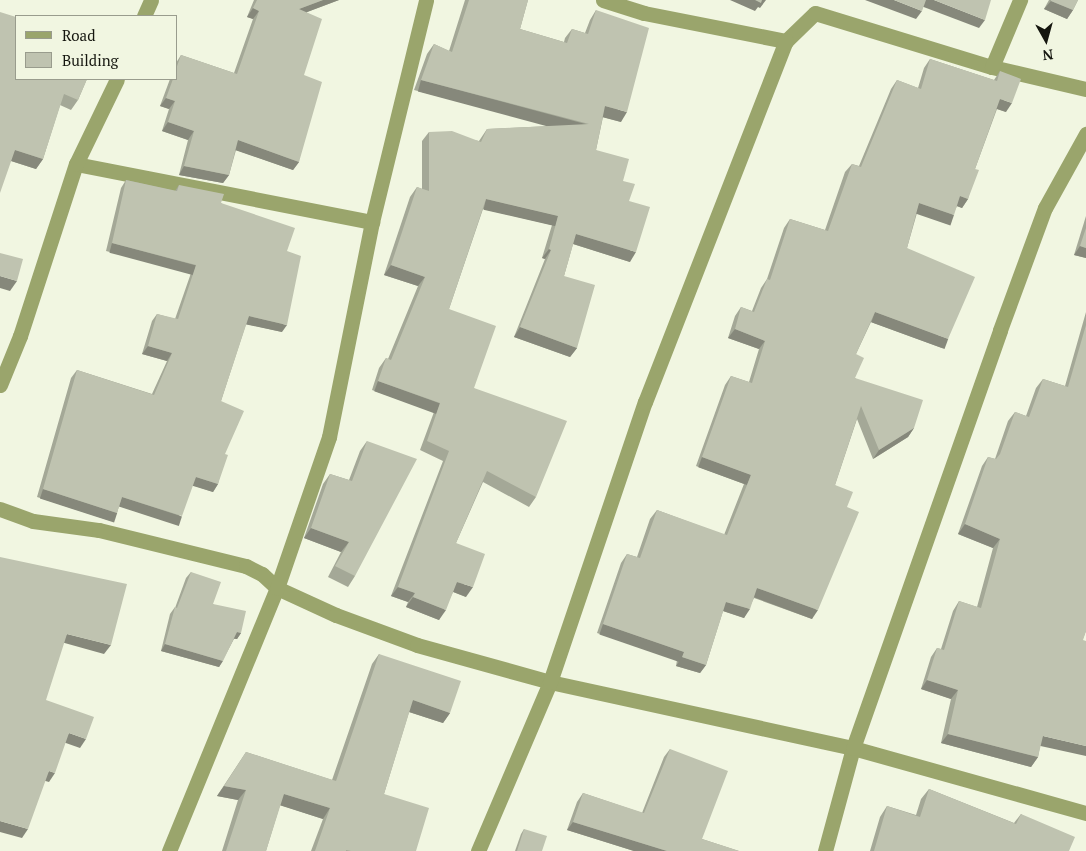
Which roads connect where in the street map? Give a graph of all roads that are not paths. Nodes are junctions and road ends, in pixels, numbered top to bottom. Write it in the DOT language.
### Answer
graph roads {
  1 [pos="151,0"];
  2 [pos="426,0"];
  3 [pos="604,0"];
  4 [pos="1020,0"];
  5 [pos="646,6"];
  6 [pos="817,7"];
  7 [pos="144,15"];
  8 [pos="786,41"];
  9 [pos="992,68"];
  10 [pos="117,80"];
  11 [pos="1086,90"];
  12 [pos="1086,134"];
  13 [pos="76,164"];
  14 [pos="372,222"];
  15 [pos="0,385"];
  16 [pos="0,509"];
  17 [pos="277,588"];
  18 [pos="550,682"];
  19 [pos="854,748"];
  20 [pos="1086,813"];
  21 [pos="169,851"];
  22 [pos="478,851"];
  23 [pos="825,851"];
  1 -- 7 [label="street"];
  2 -- 14 [label="street"];
  3 -- 5 [label="street"];
  4 -- 9 [label="street"];
  5 -- 8 [label="street"];
  6 -- 8 [label="street"];
  6 -- 9 [label="street"];
  8 -- 18 [label="street"];
  9 -- 11 [label="street"];
  10 -- 13 [label="street"];
  12 -- 19 [label="street"];
  13 -- 14 [label="street"];
  13 -- 15 [label="street"];
  14 -- 17 [label="street"];
  16 -- 17 [label="street"];
  17 -- 18 [label="street"];
  17 -- 21 [label="street"];
  18 -- 19 [label="street"];
  18 -- 22 [label="street"];
  19 -- 20 [label="street"];
  19 -- 23 [label="street"];
}
